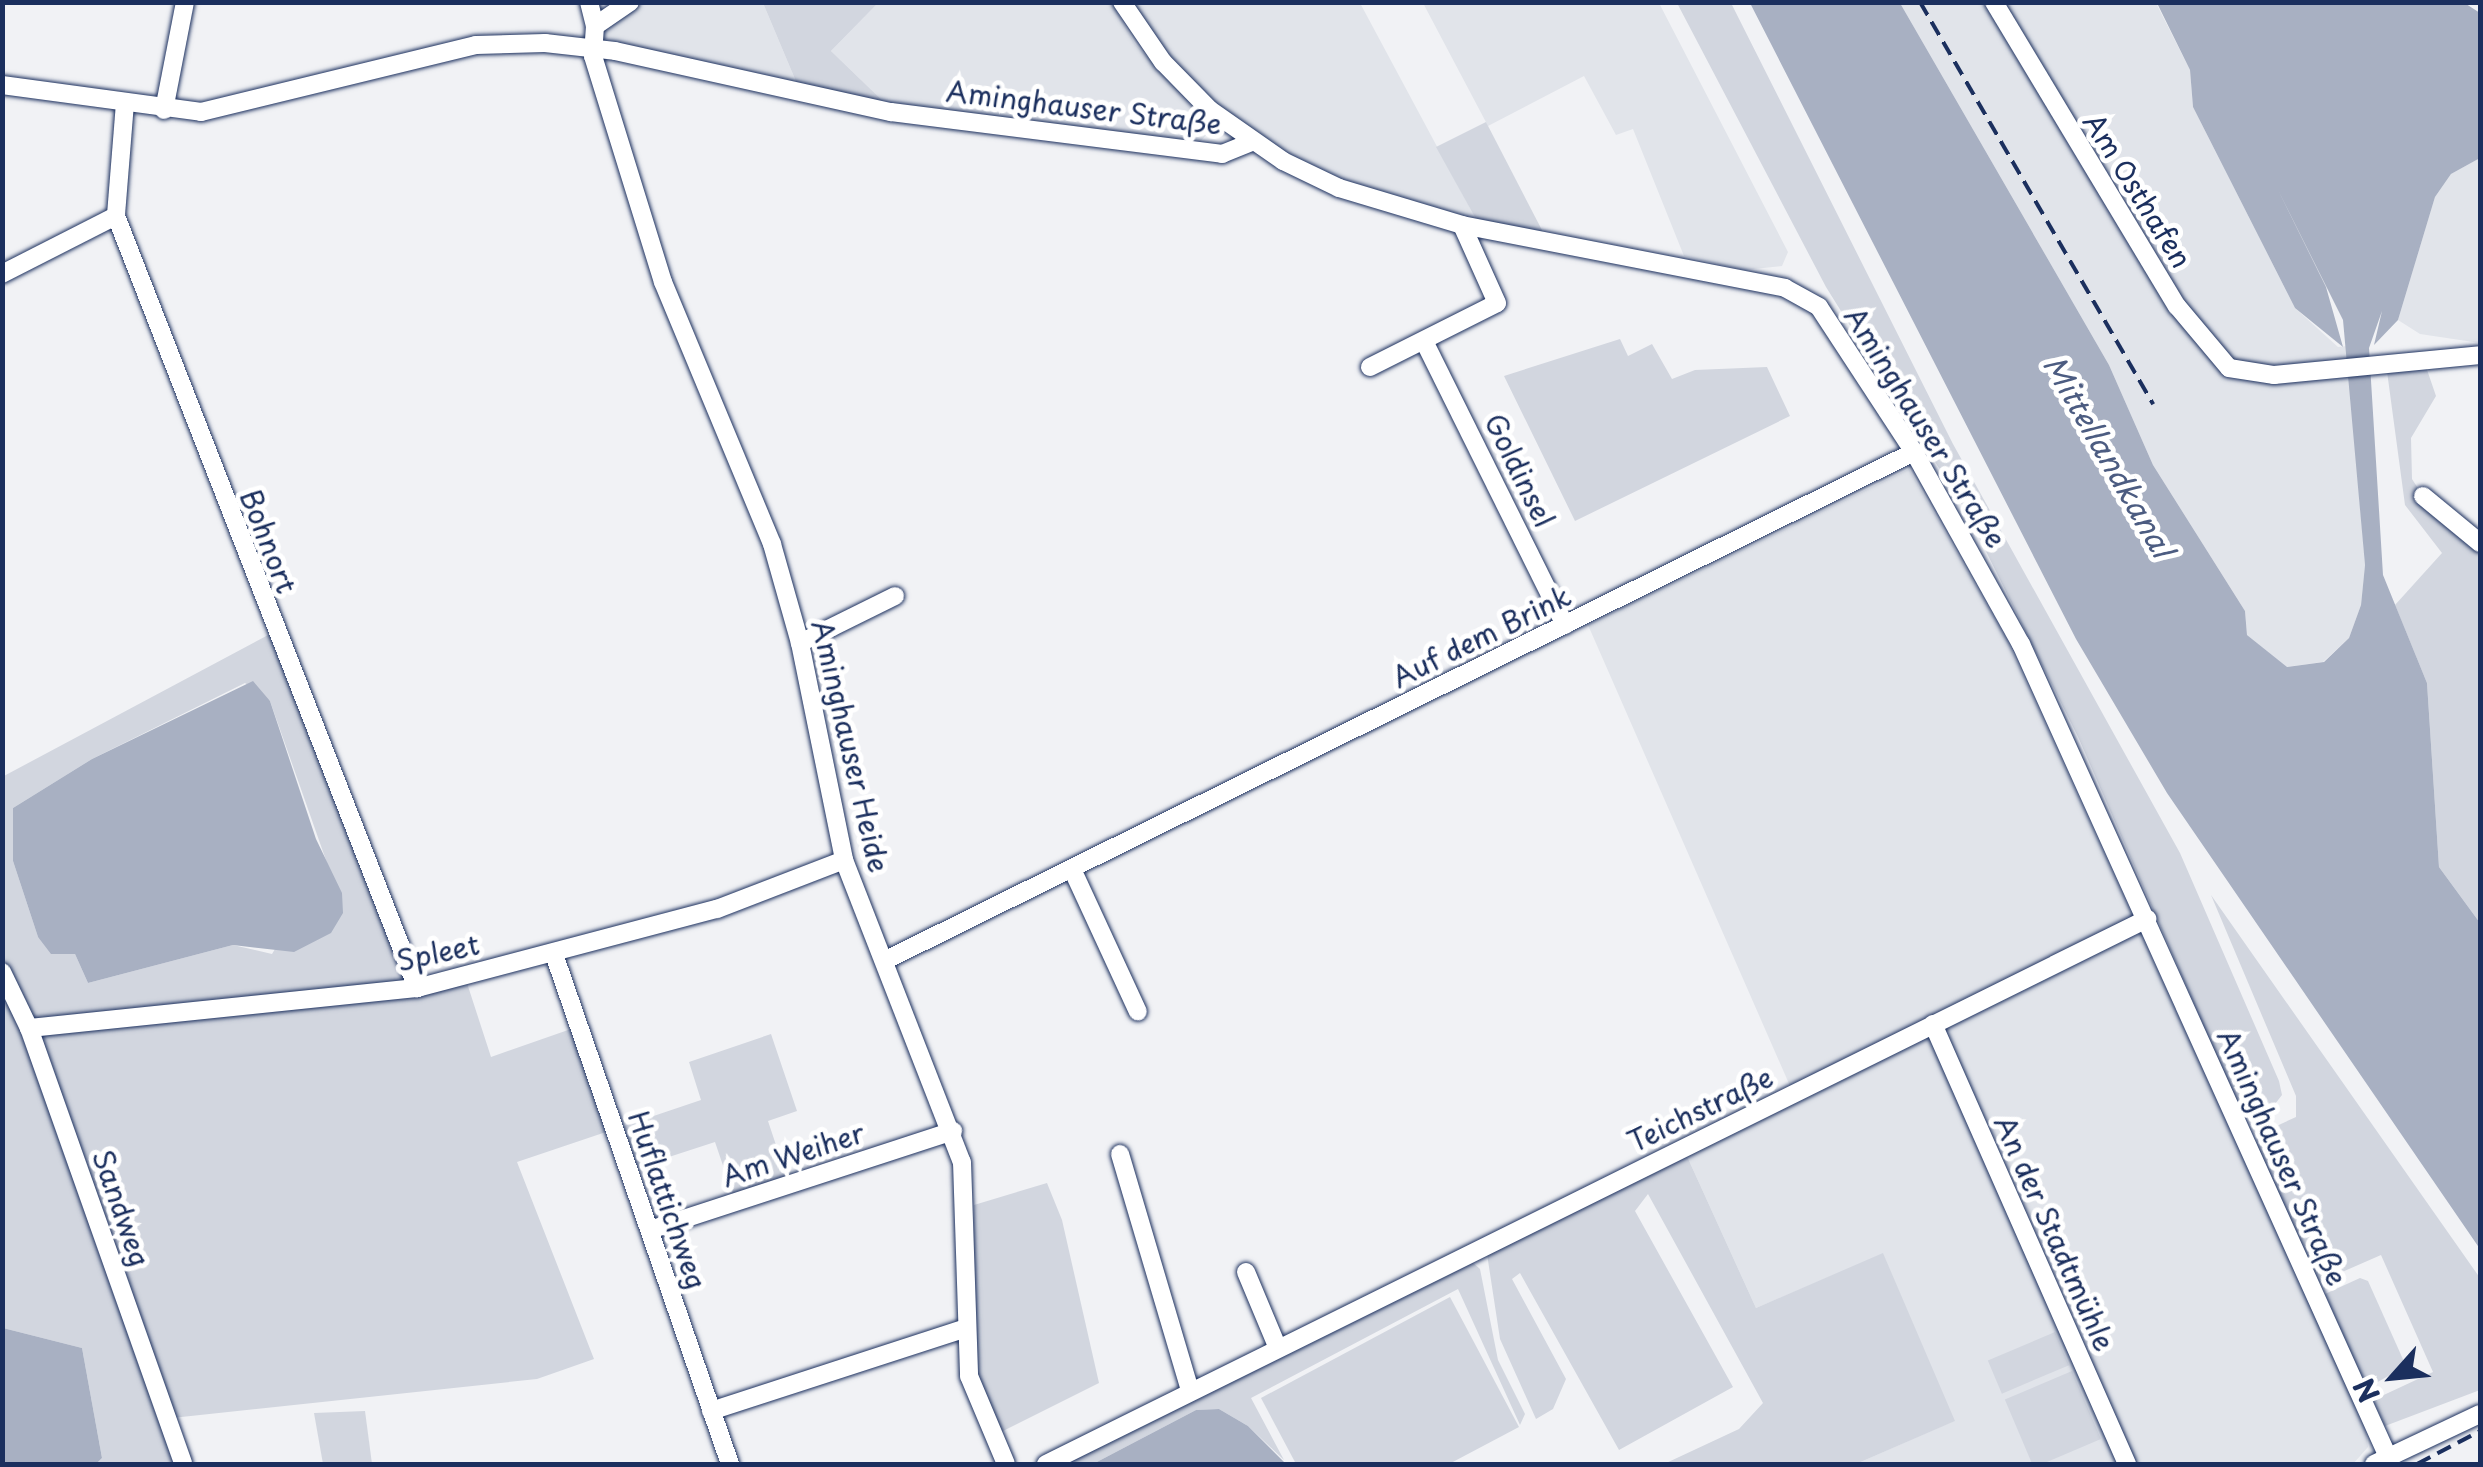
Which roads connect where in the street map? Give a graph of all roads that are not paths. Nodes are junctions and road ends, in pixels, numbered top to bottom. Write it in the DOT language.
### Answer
graph roads {
  1 [pos="185,2"];
  2 [pos="589,2"];
  3 [pos="630,2"];
  4 [pos="1122,2"];
  5 [pos="1994,2"];
  6 [pos="594,26"];
  7 [pos="593,47"];
  8 [pos="2,85"];
  9 [pos="125,103"];
  10 [pos="164,110"];
  11 [pos="1252,142"];
  12 [pos="116,216"];
  13 [pos="1462,225"];
  14 [pos="2,274"];
  15 [pos="1424,341"];
  16 [pos="2480,355"];
  17 [pos="1370,367"];
  18 [pos="1914,452"];
  19 [pos="2423,496"];
  20 [pos="2480,543"];
  21 [pos="895,596"];
  22 [pos="1565,624"];
  23 [pos="800,644"];
  24 [pos="844,860"];
  25 [pos="1072,869"];
  26 [pos="2147,919"];
  27 [pos="554,954"];
  28 [pos="886,960"];
  29 [pos="2,972"];
  30 [pos="417,988"];
  31 [pos="1138,1012"];
  32 [pos="1933,1024"];
  33 [pos="29,1028"];
  34 [pos="953,1131"];
  35 [pos="1120,1154"];
  36 [pos="650,1230"];
  37 [pos="1246,1272"];
  38 [pos="966,1328"];
  39 [pos="1277,1346"];
  40 [pos="1190,1391"];
  41 [pos="711,1412"];
  42 [pos="2480,1414"];
  43 [pos="2381,1461"];
  44 [pos="183,1464"];
  45 [pos="730,1464"];
  46 [pos="1006,1464"];
  47 [pos="1046,1464"];
  48 [pos="2127,1464"];
  1 -- 10 [label="street"];
  2 -- 6 [label="street, Aminghauser Heide"];
  3 -- 6 [label="street"];
  4 -- 11 [label="street"];
  5 -- 16 [label="street, Am Osthafen"];
  6 -- 7 [label="street, Aminghauser Heide"];
  7 -- 10 [label="street, Aminghauser Straße"];
  7 -- 11 [label="street, Aminghauser Straße"];
  7 -- 23 [label="street, Aminghauser Heide"];
  8 -- 9 [label="street, Aminghauser Straße"];
  9 -- 10 [label="street, Aminghauser Straße"];
  9 -- 12 [label="street, Bohnort"];
  11 -- 13 [label="street, Aminghauser Straße"];
  12 -- 14 [label="street"];
  12 -- 30 [label="street, Bohnort"];
  13 -- 15 [label="street"];
  13 -- 18 [label="street, Aminghauser Straße"];
  15 -- 17 [label="street"];
  15 -- 22 [label="street, Goldinsel"];
  18 -- 22 [label="street, Auf dem Brink"];
  18 -- 26 [label="street, Aminghauser Straße"];
  19 -- 20 [label="street"];
  21 -- 23 [label="street"];
  22 -- 25 [label="street, Auf dem Brink"];
  23 -- 24 [label="street, Aminghauser Heide"];
  24 -- 27 [label="street, Spleet"];
  24 -- 28 [label="street, Aminghauser Heide"];
  25 -- 28 [label="street, Auf dem Brink"];
  25 -- 31 [label="street"];
  26 -- 32 [label="street, Teichstraße"];
  26 -- 43 [label="street, Aminghauser Straße"];
  27 -- 30 [label="street, Spleet"];
  27 -- 36 [label="street, Huflattichweg"];
  28 -- 34 [label="street, Aminghauser Heide"];
  29 -- 33 [label="street, Sandweg"];
  30 -- 33 [label="street, Spleet"];
  32 -- 39 [label="street, Teichstraße"];
  32 -- 48 [label="street, An der Stadtmühle"];
  33 -- 44 [label="street, Sandweg"];
  34 -- 36 [label="street, Am Weiher"];
  34 -- 38 [label="street, Aminghauser Heide"];
  35 -- 40 [label="street"];
  36 -- 41 [label="street, Huflattichweg"];
  37 -- 39 [label="street"];
  38 -- 41 [label="street"];
  38 -- 46 [label="street, Aminghauser Heide"];
  39 -- 40 [label="street, Teichstraße"];
  40 -- 47 [label="street, Teichstraße"];
  41 -- 45 [label="street, Huflattichweg"];
  42 -- 43 [label="street"];
}
